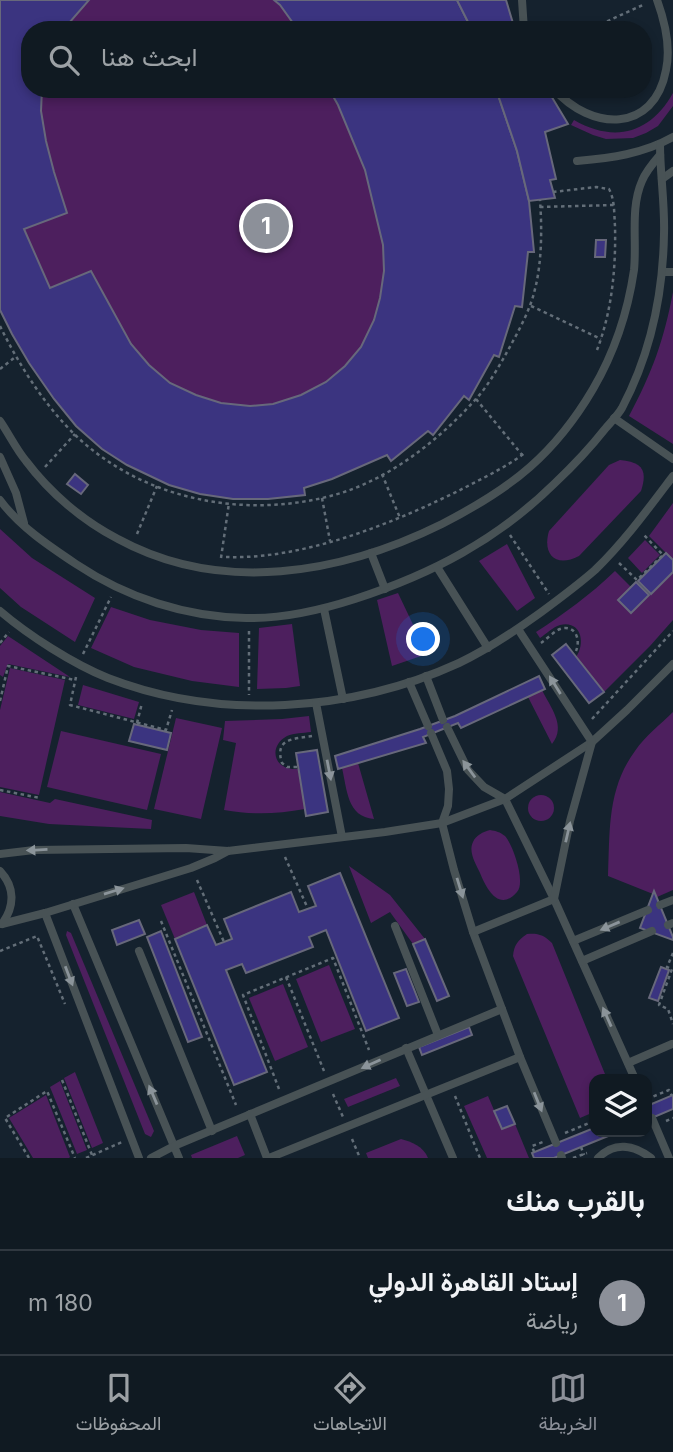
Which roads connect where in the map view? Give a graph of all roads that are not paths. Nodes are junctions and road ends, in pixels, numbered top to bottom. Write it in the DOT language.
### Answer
graph roads {
  1 [pos="522,0"];
  2 [pos="656,0"];
  3 [pos="523,21"];
  4 [pos="564,98"];
  5 [pos="673,137"];
  6 [pos="660,144"];
  7 [pos="660,155"];
  8 [pos="577,161"];
  9 [pos="673,172"];
  10 [pos="662,179"];
  11 [pos="662,272"];
  12 [pos="673,272"];
  13 [pos="614,418"];
  14 [pos="0,421"];
  15 [pos="0,457"];
  16 [pos="673,459"];
  17 [pos="673,476"];
  18 [pos="0,500"];
  19 [pos="24,524"];
  20 [pos="371,553"];
  21 [pos="437,567"];
  22 [pos="385,589"];
  23 [pos="324,608"];
  24 [pos="0,611"];
  25 [pos="518,629"];
  26 [pos="488,648"];
  27 [pos="673,664"];
  28 [pos="426,676"];
  29 [pos="409,682"];
  30 [pos="343,699"];
  31 [pos="316,703"];
  32 [pos="592,742"];
  33 [pos="457,749"];
  34 [pos="441,754"];
  35 [pos="505,799"];
  36 [pos="442,822"];
  37 [pos="342,836"];
  38 [pos="228,850"];
  39 [pos="0,854"];
  40 [pos="0,871"];
  41 [pos="554,899"];
  42 [pos="73,904"];
  43 [pos="672,904"];
  44 [pos="660,905"];
  45 [pos="648,910"];
  46 [pos="44,913"];
  47 [pos="1,925"];
  48 [pos="395,926"];
  49 [pos="473,932"];
  50 [pos="652,932"];
  51 [pos="573,941"];
  52 [pos="139,951"];
  53 [pos="582,961"];
  54 [pos="502,1009"];
  55 [pos="438,1035"];
  56 [pos="672,1044"];
  57 [pos="406,1048"];
  58 [pos="520,1056"];
  59 [pos="628,1063"];
  60 [pos="633,1074"];
  61 [pos="426,1094"];
  62 [pos="250,1114"];
  63 [pos="652,1118"];
  64 [pos="212,1131"];
  65 [pos="556,1143"];
  66 [pos="174,1146"];
  67 [pos="139,1158"];
  68 [pos="151,1158"];
  69 [pos="179,1158"];
  70 [pos="268,1158"];
  71 [pos="453,1158"];
  72 [pos="598,1158"];
  73 [pos="651,1158"];
  74 [pos="669,1158"];
  1 -- 3 [label="lane"];
  2 -- 4 [label="lane"];
  5 -- 6 [label="lane"];
  6 -- 7 [label="lane"];
  6 -- 8 [label="lane"];
  7 -- 10 [label="lane"];
  7 -- 20 [label="lane"];
  9 -- 10 [label="lane"];
  10 -- 11 [label="lane"];
  11 -- 12 [label="lane"];
  11 -- 13 [label="lane"];
  13 -- 16 [label="lane"];
  13 -- 21 [label="lane"];
  14 -- 20 [label="lane"];
  15 -- 19 [label="lane"];
  17 -- 25 [label="lane"];
  18 -- 19 [label="lane"];
  19 -- 23 [label="lane"];
  20 -- 22 [label="lane"];
  21 -- 22 [label="lane"];
  21 -- 26 [label="lane"];
  22 -- 23 [label="lane"];
  23 -- 30 [label="lane"];
  24 -- 31 [label="lane"];
  25 -- 26 [label="lane"];
  32 -- 25 [label="lane, one-way"];
  26 -- 28 [label="lane"];
  27 -- 32 [label="lane"];
  28 -- 29 [label="lane"];
  28 -- 33 [label="lane"];
  29 -- 30 [label="lane"];
  29 -- 34 [label="lane"];
  30 -- 31 [label="lane"];
  31 -- 37 [label="lane, one-way"];
  32 -- 35 [label="lane"];
  41 -- 32 [label="lane, one-way"];
  33 -- 34 [label="lane"];
  35 -- 33 [label="lane, one-way"];
  34 -- 36 [label="lane"];
  35 -- 36 [label="lane"];
  35 -- 41 [label="lane"];
  36 -- 37 [label="lane"];
  36 -- 49 [label="lane, one-way"];
  37 -- 38 [label="lane"];
  38 -- 39 [label="lane, one-way"];
  42 -- 38 [label="lane, one-way"];
  40 -- 47 [label="lane"];
  41 -- 49 [label="lane"];
  41 -- 51 [label="lane"];
  42 -- 46 [label="lane"];
  66 -- 42 [label="lane, one-way"];
  43 -- 44 [label="lane"];
  45 -- 51 [label="lane, one-way"];
  46 -- 47 [label="lane"];
  46 -- 67 [label="lane, one-way"];
  48 -- 55 [label="lane"];
  49 -- 54 [label="lane"];
  50 -- 53 [label="lane"];
  51 -- 53 [label="lane"];
  52 -- 64 [label="lane"];
  59 -- 53 [label="lane, one-way"];
  54 -- 55 [label="lane"];
  54 -- 58 [label="lane"];
  55 -- 57 [label="lane"];
  56 -- 59 [label="lane"];
  57 -- 61 [label="lane"];
  57 -- 62 [label="lane, one-way"];
  58 -- 61 [label="lane"];
  58 -- 65 [label="lane, one-way"];
  59 -- 60 [label="lane"];
  61 -- 70 [label="lane"];
  61 -- 71 [label="lane"];
  62 -- 64 [label="lane"];
  62 -- 70 [label="lane"];
  63 -- 74 [label="lane"];
  64 -- 66 [label="lane"];
  66 -- 68 [label="lane"];
  66 -- 69 [label="lane"];
  72 -- 73 [label="lane"];
}
